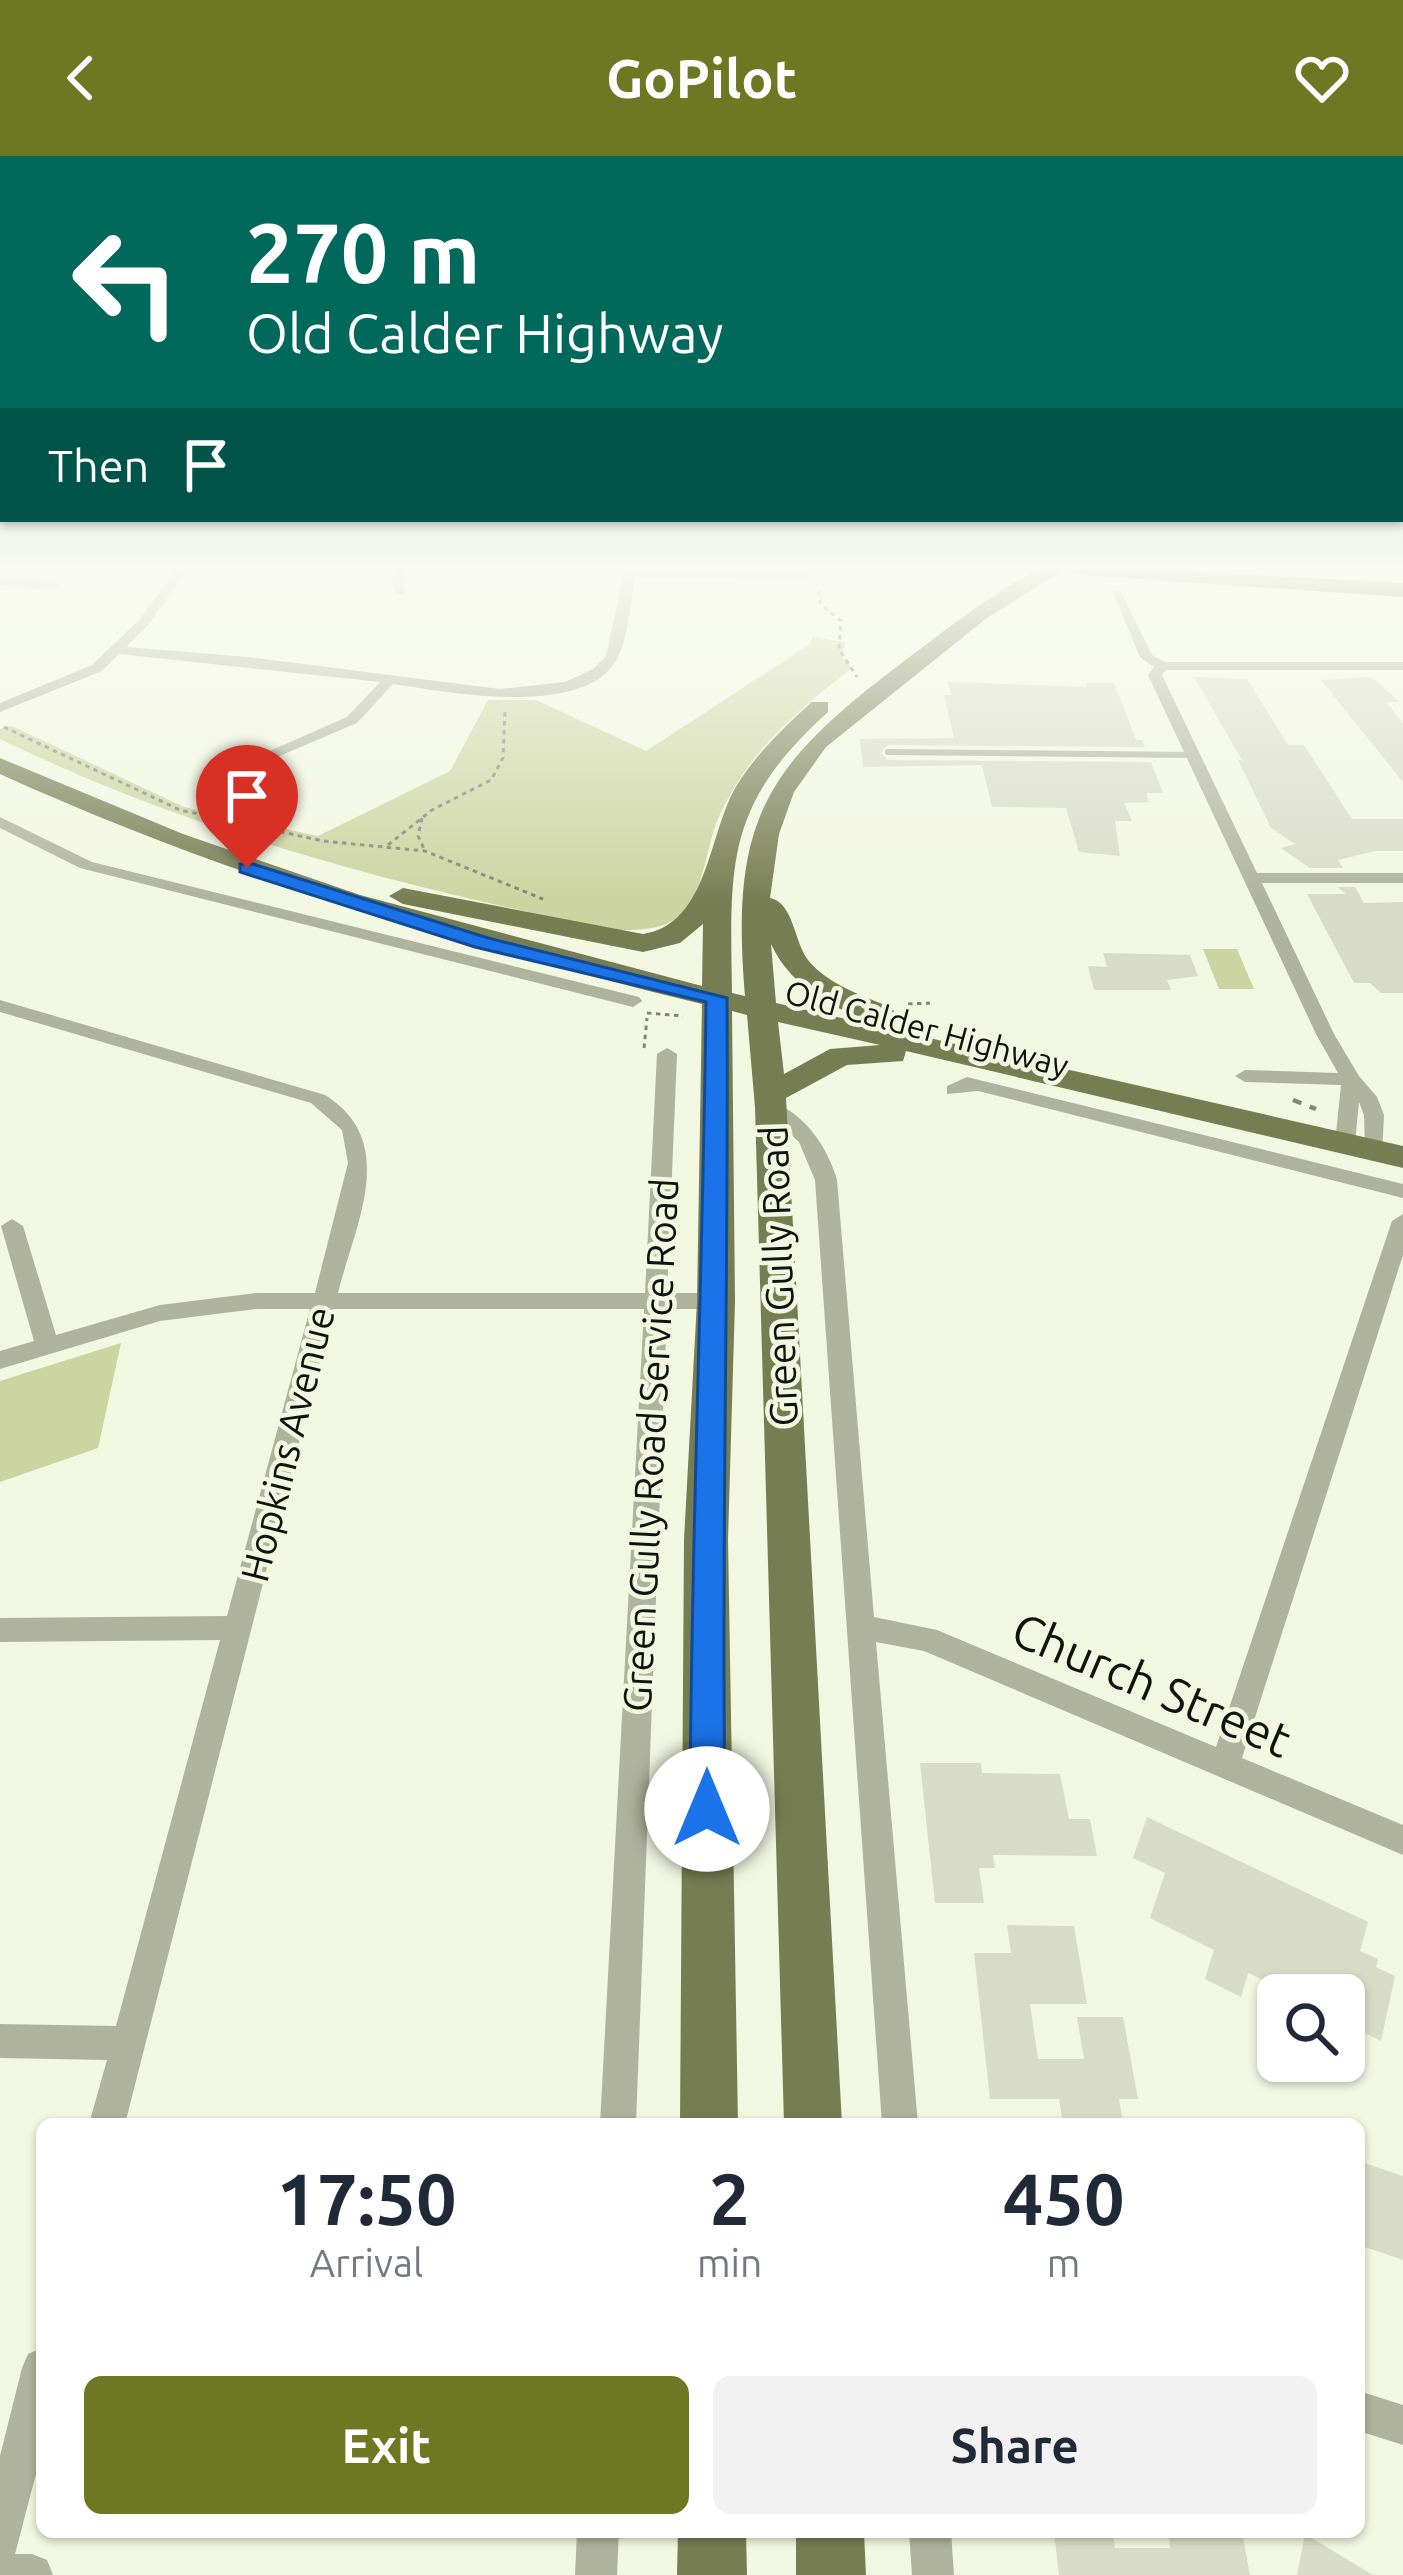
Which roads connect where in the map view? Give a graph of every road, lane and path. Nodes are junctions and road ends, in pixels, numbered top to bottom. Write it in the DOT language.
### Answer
graph roads {
  1 [pos="77,678"];
  2 [pos="105,678"];
  3 [pos="382,678"];
  4 [pos="585,678"];
  5 [pos="856,678"];
  6 [pos="895,678"];
  7 [pos="1156,678"];
  8 [pos="390,679"];
  9 [pos="510,693"];
  10 [pos="0,708"];
  11 [pos="0,723"];
  12 [pos="0,745"];
  13 [pos="888,752"];
  14 [pos="1192,755"];
  15 [pos="261,760"];
  16 [pos="0,765"];
  17 [pos="422,818"];
  18 [pos="0,821"];
  19 [pos="20,832"];
  20 [pos="0,841"];
  21 [pos="385,848"];
  22 [pos="720,859"];
  23 [pos="758,867"];
  24 [pos="1250,878"];
  25 [pos="1403,878"];
  26 [pos="345,884"];
  27 [pos="716,986"];
  28 [pos="762,997"];
  29 [pos="633,1001"];
  30 [pos="0,1006"];
  31 [pos="881,1015"];
  32 [pos="667,1054"];
  33 [pos="1034,1075"];
  34 [pos="1245,1076"];
  35 [pos="1351,1079"];
  36 [pos="954,1090"];
  37 [pos="770,1101"];
  38 [pos="1238,1117"];
  39 [pos="1374,1150"];
  40 [pos="1403,1191"];
  41 [pos="1403,1221"];
  42 [pos="12,1226"];
  43 [pos="324,1299"];
  44 [pos="657,1301"];
  45 [pos="716,1301"];
  46 [pos="47,1344"];
  47 [pos="0,1360"];
  48 [pos="861,1627"];
  49 [pos="239,1628"];
  50 [pos="0,1630"];
  51 [pos="1226,1762"];
  52 [pos="1403,1840"];
  53 [pos="0,2041"];
  54 [pos="128,2043"];
  55 [pos="109,2118"];
  56 [pos="618,2118"];
  57 [pos="710,2118"];
  58 [pos="813,2118"];
  59 [pos="900,2118"];
  60 [pos="36,2393"];
  61 [pos="1365,2413"];
  62 [pos="1403,2425"];
  63 [pos="598,2538"];
  64 [pos="712,2538"];
  65 [pos="830,2538"];
  66 [pos="930,2538"];
  67 [pos="0,2540"];
  68 [pos="0,2575"];
  69 [pos="32,2575"];
  70 [pos="596,2575"];
  71 [pos="712,2575"];
  72 [pos="832,2575"];
  73 [pos="933,2575"];
  1 -- 10 [label="street"];
  2 -- 11 [label="street"];
  3 -- 8 [label="street"];
  4 -- 9 [label="street"];
  5 -- 22 [label="main road, Green Gully Road"];
  6 -- 23 [label="main road, Green Gully Road"];
  7 -- 14 [label="street"];
  8 -- 9 [label="street"];
  8 -- 15 [label="street"];
  9 -- 17 [label="path"];
  11 -- 21 [label="path"];
  12 -- 26 [label="main road, Old Calder Highway"];
  13 -- 14 [label="lane"];
  14 -- 24 [label="street"];
  16 -- 27 [label="main road, Old Calder Highway"];
  17 -- 21 [label="path"];
  17 -- 21 [label="path"];
  18 -- 19 [label="street"];
  19 -- 20 [label="street"];
  19 -- 29 [label="street"];
  22 -- 26 [label="main road"];
  22 -- 27 [label="main road, Green Gully Road"];
  23 -- 28 [label="main road, Green Gully Road"];
  23 -- 31 [label="main road"];
  24 -- 25 [label="street"];
  24 -- 35 [label="street"];
  26 -- 27 [label="main road, Old Calder Highway"];
  27 -- 28 [label="main road, Old Calder Highway"];
  27 -- 45 [label="main road, Green Gully Road"];
  28 -- 31 [label="main road, Old Calder Highway"];
  28 -- 33 [label="main road, Old Calder Highway"];
  28 -- 37 [label="main road, Green Gully Road"];
  30 -- 43 [label="street, Hopkins Avenue"];
  31 -- 38 [label="main road, Old Calder Highway"];
  32 -- 44 [label="street, Green Gully Road Service Road"];
  33 -- 37 [label="main road"];
  33 -- 38 [label="main road, Old Calder Highway"];
  34 -- 35 [label="street"];
  35 -- 39 [label="street"];
  35 -- 39 [label="street"];
  36 -- 40 [label="street"];
  37 -- 48 [label="street"];
  37 -- 58 [label="main road, Green Gully Road"];
  38 -- 39 [label="main road, Old Calder Highway"];
  41 -- 51 [label="street"];
  42 -- 46 [label="street"];
  43 -- 44 [label="street"];
  43 -- 46 [label="street"];
  43 -- 49 [label="street, Hopkins Avenue"];
  44 -- 45 [label="street"];
  44 -- 56 [label="street, Green Gully Road Service Road"];
  45 -- 57 [label="main road, Green Gully Road"];
  46 -- 47 [label="street"];
  48 -- 51 [label="street, Church Street"];
  48 -- 59 [label="street"];
  49 -- 50 [label="street"];
  49 -- 54 [label="street, Hopkins Avenue"];
  51 -- 52 [label="street, Church Street"];
  53 -- 54 [label="street"];
  54 -- 55 [label="street, Hopkins Avenue"];
  60 -- 67 [label="street"];
  61 -- 62 [label="street"];
  63 -- 70 [label="street"];
  64 -- 71 [label="main road"];
  65 -- 72 [label="main road"];
  66 -- 73 [label="street"];
  68 -- 69 [label="street"];
}
